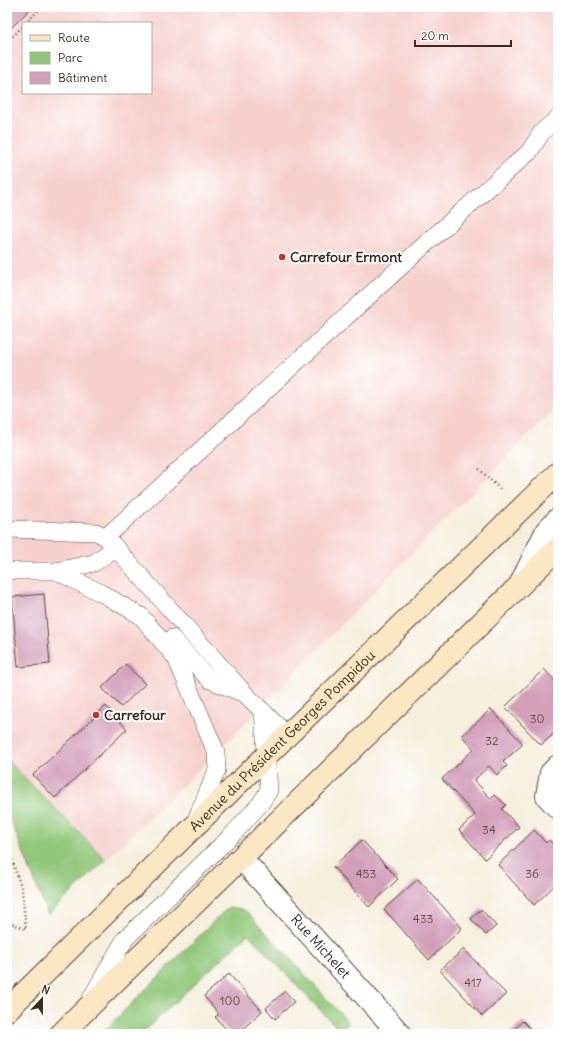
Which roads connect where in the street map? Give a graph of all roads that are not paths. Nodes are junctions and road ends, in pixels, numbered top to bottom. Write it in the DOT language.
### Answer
graph roads {
  1 [pos="558,118"];
  2 [pos="558,473"];
  3 [pos="558,519"];
  4 [pos="7,529"];
  5 [pos="110,543"];
  6 [pos="558,548"];
  7 [pos="7,571"];
  8 [pos="56,571"];
  9 [pos="520,586"];
  10 [pos="141,616"];
  11 [pos="246,695"];
  12 [pos="263,711"];
  13 [pos="287,736"];
  14 [pos="267,755"];
  15 [pos="558,766"];
  16 [pos="558,808"];
  17 [pos="192,828"];
  18 [pos="241,858"];
  19 [pos="7,1010"];
  20 [pos="82,1014"];
  21 [pos="61,1034"];
  22 [pos="400,1034"];
  1 -- 5 [label="lane"];
  2 -- 13 [label="main road, Avenue du Président Georges Pompidou"];
  3 -- 9 [label="street"];
  4 -- 5 [label="lane"];
  5 -- 8 [label="lane"];
  5 -- 11 [label="lane"];
  6 -- 9 [label="main road"];
  7 -- 8 [label="lane"];
  8 -- 10 [label="lane"];
  9 -- 18 [label="main road"];
  10 -- 11 [label="lane"];
  10 -- 17 [label="lane"];
  11 -- 12 [label="lane"];
  12 -- 13 [label="lane"];
  12 -- 14 [label="lane"];
  13 -- 14 [label="main road, Avenue du Président Georges Pompidou"];
  14 -- 17 [label="main road, Avenue du Président Georges Pompidou"];
  14 -- 20 [label="lane"];
  15 -- 16 [label="street"];
  17 -- 19 [label="main road, Avenue du Président Georges Pompidou"];
  18 -- 20 [label="main road"];
  18 -- 22 [label="street, Rue Michelet"];
  20 -- 21 [label="main road"];
}
